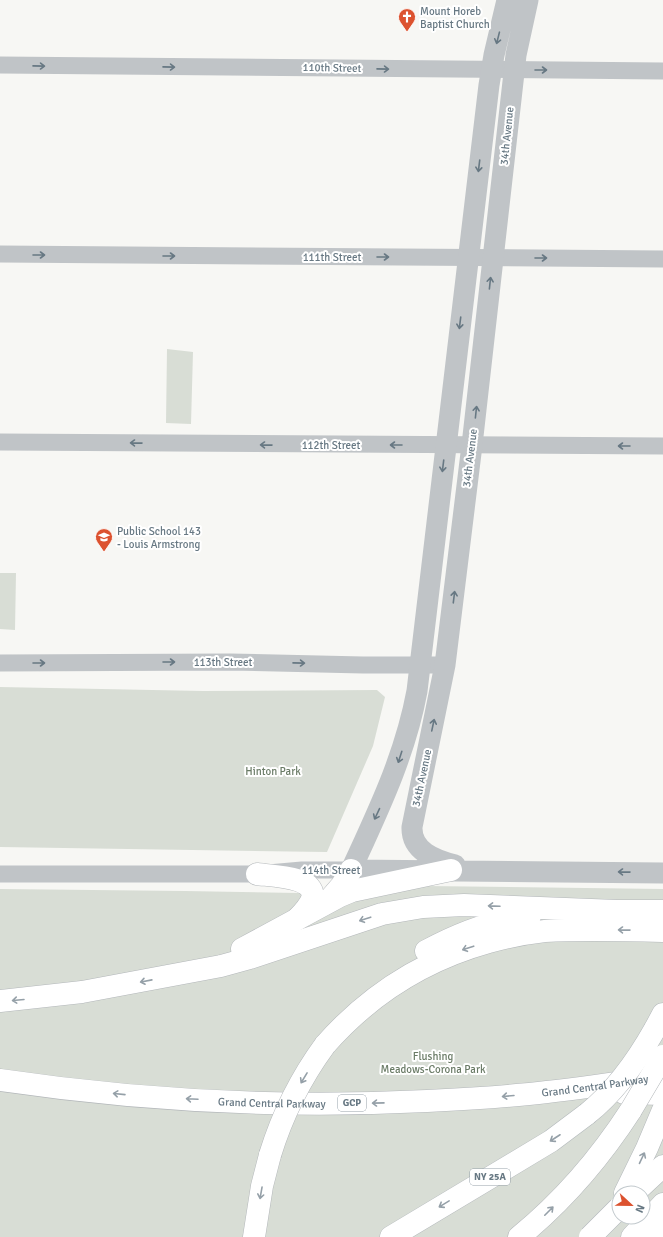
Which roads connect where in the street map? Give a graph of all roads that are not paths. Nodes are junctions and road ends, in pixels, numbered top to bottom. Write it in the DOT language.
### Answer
graph roads {
  1 [pos="507,0"];
  2 [pos="528,0"];
  3 [pos="0,65"];
  4 [pos="491,70"];
  5 [pos="514,70"];
  6 [pos="663,71"];
  7 [pos="0,254"];
  8 [pos="468,258"];
  9 [pos="493,258"];
  10 [pos="663,259"];
  11 [pos="0,442"];
  12 [pos="446,445"];
  13 [pos="472,445"];
  14 [pos="663,446"];
  15 [pos="0,663"];
  16 [pos="420,664"];
  17 [pos="446,665"];
  18 [pos="351,870"];
  19 [pos="451,870"];
  20 [pos="479,870"];
  21 [pos="663,872"];
  22 [pos="0,874"];
  23 [pos="257,874"];
  24 [pos="326,904"];
  25 [pos="617,911"];
  26 [pos="663,911"];
  27 [pos="292,922"];
  28 [pos="663,931"];
  29 [pos="178,974"];
  30 [pos="0,1002"];
  31 [pos="659,1021"];
  32 [pos="325,1045"];
  33 [pos="663,1056"];
  34 [pos="663,1076"];
  35 [pos="0,1080"];
  36 [pos="547,1092"];
  37 [pos="663,1094"];
  38 [pos="663,1110"];
  39 [pos="663,1166"];
  40 [pos="629,1185"];
  41 [pos="643,1185"];
  42 [pos="663,1204"];
  43 [pos="611,1216"];
  44 [pos="611,1217"];
  45 [pos="663,1228"];
  46 [pos="254,1237"];
  47 [pos="391,1237"];
  48 [pos="519,1237"];
  49 [pos="590,1237"];
  50 [pos="599,1237"];
  51 [pos="632,1237"];
  52 [pos="655,1237"];
  1 -- 4 [label="street, one-way"];
  2 -- 5 [label="street, 34th Avenue"];
  3 -- 4 [label="street, 110th Street, one-way"];
  4 -- 5 [label="street, 110th Street"];
  4 -- 8 [label="street, one-way"];
  5 -- 6 [label="street, 110th Street, one-way"];
  5 -- 9 [label="street, 34th Avenue"];
  7 -- 8 [label="street, 111th Street, one-way"];
  8 -- 9 [label="street, 111th Street"];
  8 -- 12 [label="street, one-way"];
  9 -- 10 [label="street, 111th Street, one-way"];
  13 -- 9 [label="street, 34th Avenue, one-way"];
  12 -- 11 [label="street, 112th Street, one-way"];
  12 -- 13 [label="street, 112th Street"];
  12 -- 16 [label="street, one-way"];
  14 -- 13 [label="street, 112th Street, one-way"];
  17 -- 13 [label="street, 34th Avenue, one-way"];
  15 -- 16 [label="street, 113th Street, one-way"];
  16 -- 17 [label="street, 113th Street"];
  16 -- 18 [label="street, one-way"];
  20 -- 17 [label="street, 34th Avenue, one-way"];
  18 -- 19 [label="street, 114th Street"];
  18 -- 23 [label="street, 114th Street"];
  18 -- 24 [label="main road"];
  19 -- 20 [label="street, 114th Street"];
  19 -- 24 [label="main road"];
  21 -- 20 [label="street, 114th Street, one-way"];
  22 -- 23 [label="street, 114th Street"];
  23 -- 27 [label="main road"];
  24 -- 27 [label="main road"];
  25 -- 26 [label="main road"];
  25 -- 29 [label="main road, one-way"];
  25 -- 32 [label="main road"];
  27 -- 29 [label="main road"];
  28 -- 32 [label="main road, one-way"];
  29 -- 30 [label="main road, one-way"];
  31 -- 47 [label="main road, NY 25A, one-way, bridge"];
  32 -- 46 [label="main road, one-way, bridge"];
  48 -- 33 [label="main road, one-way, bridge"];
  34 -- 36 [label="main road, Grand Central Parkway / GCP"];
  36 -- 35 [label="main road, Grand Central Parkway / GCP, one-way"];
  36 -- 37 [label="main road"];
  40 -- 38 [label="main road, one-way"];
  39 -- 41 [label="main road"];
  42 -- 51 [label="main road"];
  43 -- 49 [label="main road, bridge"];
  44 -- 50 [label="main road"];
  45 -- 52 [label="main road"];
}
